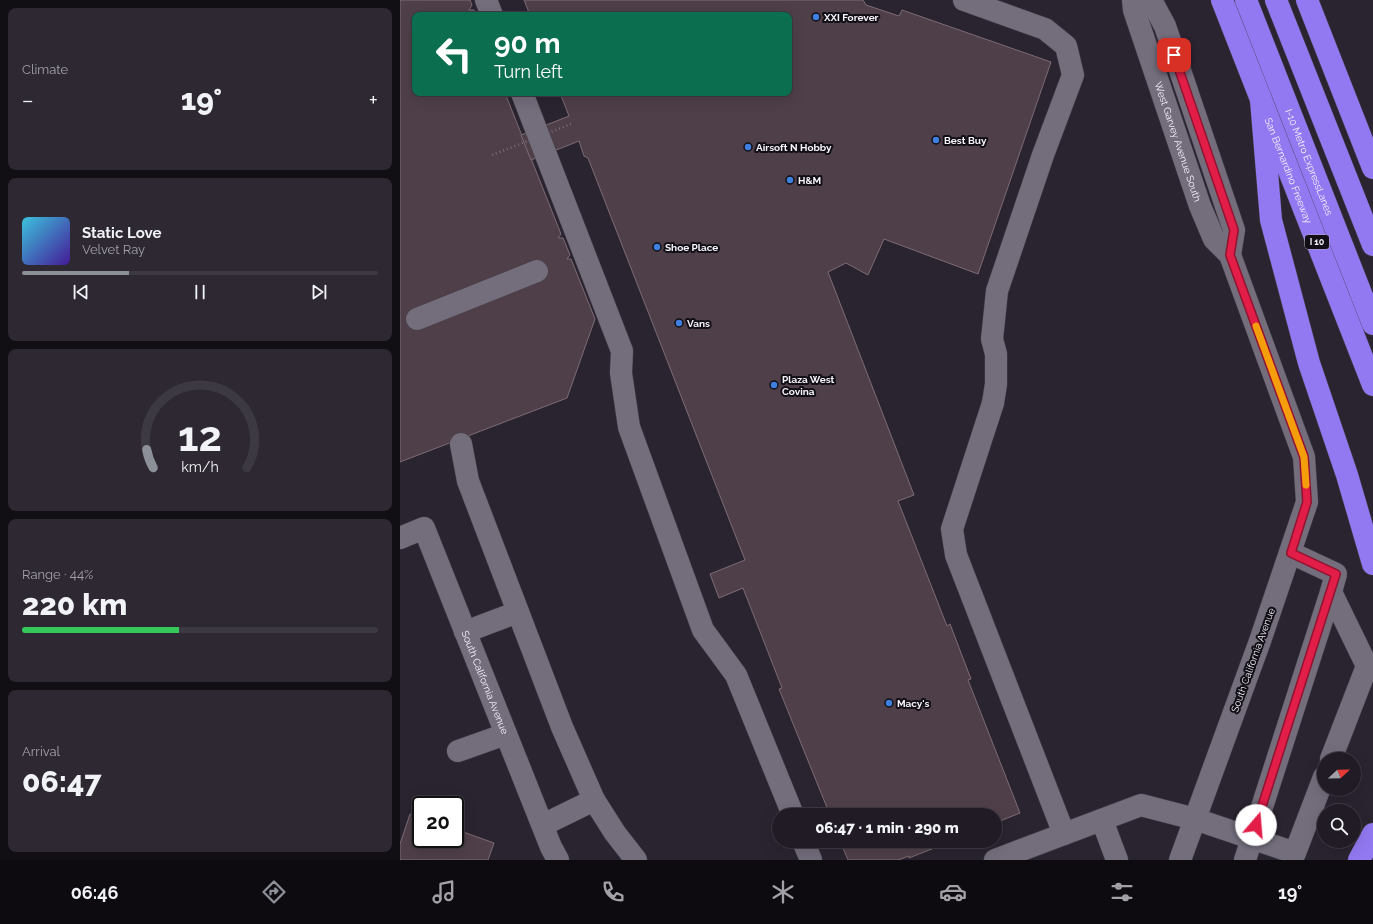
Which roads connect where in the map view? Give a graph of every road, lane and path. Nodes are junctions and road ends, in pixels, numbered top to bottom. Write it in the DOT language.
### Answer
graph roads {
  1 [pos="486,0"];
  2 [pos="964,0"];
  3 [pos="1133,0"];
  4 [pos="1151,0"];
  5 [pos="1222,0"];
  6 [pos="1246,0"];
  7 [pos="1276,0"];
  8 [pos="1307,0"];
  9 [pos="491,12"];
  10 [pos="523,96"];
  11 [pos="1261,100"];
  12 [pos="571,124"];
  13 [pos="492,155"];
  14 [pos="1373,168"];
  15 [pos="1373,245"];
  16 [pos="1230,255"];
  17 [pos="537,271"];
  18 [pos="417,319"];
  19 [pos="1373,324"];
  20 [pos="1373,385"];
  21 [pos="461,444"];
  22 [pos="1304,457"];
  23 [pos="400,538"];
  24 [pos="1291,553"];
  25 [pos="1373,564"];
  26 [pos="1331,592"];
  27 [pos="518,612"];
  28 [pos="465,632"];
  29 [pos="506,734"];
  30 [pos="458,751"];
  31 [pos="1334,752"];
  32 [pos="1317,795"];
  33 [pos="594,800"];
  34 [pos="790,808"];
  35 [pos="1195,819"];
  36 [pos="1102,820"];
  37 [pos="543,826"];
  38 [pos="1064,834"];
  39 [pos="1373,834"];
  40 [pos="1252,840"];
  41 [pos="806,848"];
  42 [pos="558,860"];
  43 [pos="636,860"];
  44 [pos="811,860"];
  45 [pos="996,860"];
  46 [pos="1116,860"];
  47 [pos="1180,860"];
  48 [pos="1245,860"];
  49 [pos="1359,860"];
  1 -- 9 [label="street"];
  2 -- 38 [label="street"];
  3 -- 16 [label="street, West Garvey Avenue South"];
  4 -- 16 [label="street, West Garvey Avenue South"];
  5 -- 11 [label="highway, San Bernardino Freeway / I 10"];
  6 -- 19 [label="highway, I-10 Metro ExpressLanes"];
  7 -- 15 [label="highway"];
  8 -- 14 [label="highway"];
  10 -- 34 [label="street"];
  11 -- 20 [label="highway, San Bernardino Freeway / I 10"];
  11 -- 25 [label="highway"];
  12 -- 13 [label="path, bridge"];
  16 -- 22 [label="street, West Garvey Avenue South"];
  17 -- 18 [label="street"];
  21 -- 27 [label="street"];
  22 -- 24 [label="street, South California Avenue"];
  23 -- 28 [label="street, South California Avenue"];
  24 -- 26 [label="street"];
  24 -- 35 [label="street, South California Avenue"];
  26 -- 31 [label="street"];
  26 -- 40 [label="street"];
  27 -- 28 [label="street"];
  27 -- 33 [label="street"];
  28 -- 29 [label="street, South California Avenue"];
  29 -- 30 [label="street"];
  29 -- 37 [label="street, South California Avenue"];
  32 -- 40 [label="street"];
  33 -- 37 [label="street"];
  33 -- 43 [label="street"];
  35 -- 36 [label="street"];
  35 -- 40 [label="street"];
  35 -- 47 [label="street, South California Avenue"];
  36 -- 38 [label="street"];
  36 -- 46 [label="street"];
  37 -- 42 [label="street, South California Avenue"];
  38 -- 45 [label="street"];
  39 -- 49 [label="highway"];
  40 -- 48 [label="street"];
  41 -- 44 [label="street"];
}
